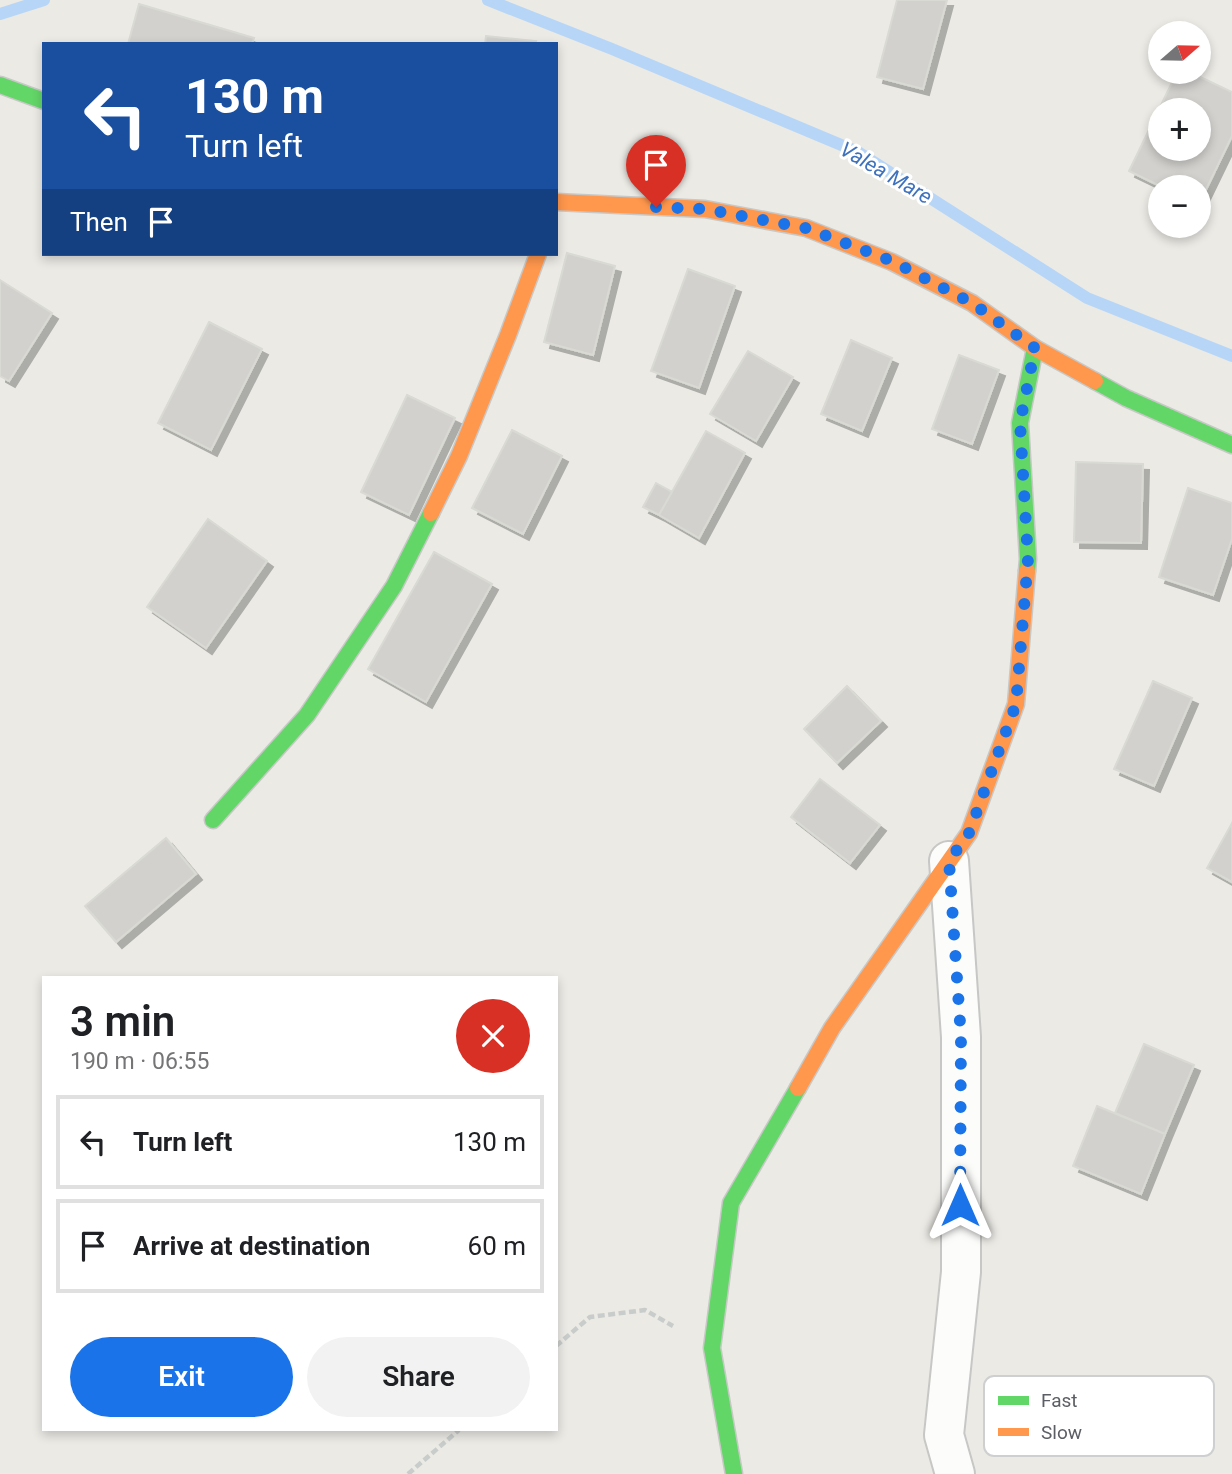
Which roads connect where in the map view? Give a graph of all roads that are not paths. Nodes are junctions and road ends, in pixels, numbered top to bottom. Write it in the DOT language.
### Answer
graph roads {
  1 [pos="0,85"];
  2 [pos="42,100"];
  3 [pos="558,202"];
  4 [pos="537,256"];
  5 [pos="1035,348"];
  6 [pos="1232,445"];
  7 [pos="213,820"];
  8 [pos="949,861"];
  9 [pos="734,1474"];
  10 [pos="955,1474"];
  1 -- 2 [label="street"];
  3 -- 5 [label="street"];
  4 -- 7 [label="street"];
  5 -- 6 [label="street"];
  5 -- 8 [label="street"];
  8 -- 9 [label="street"];
  8 -- 10 [label="street"];
}
